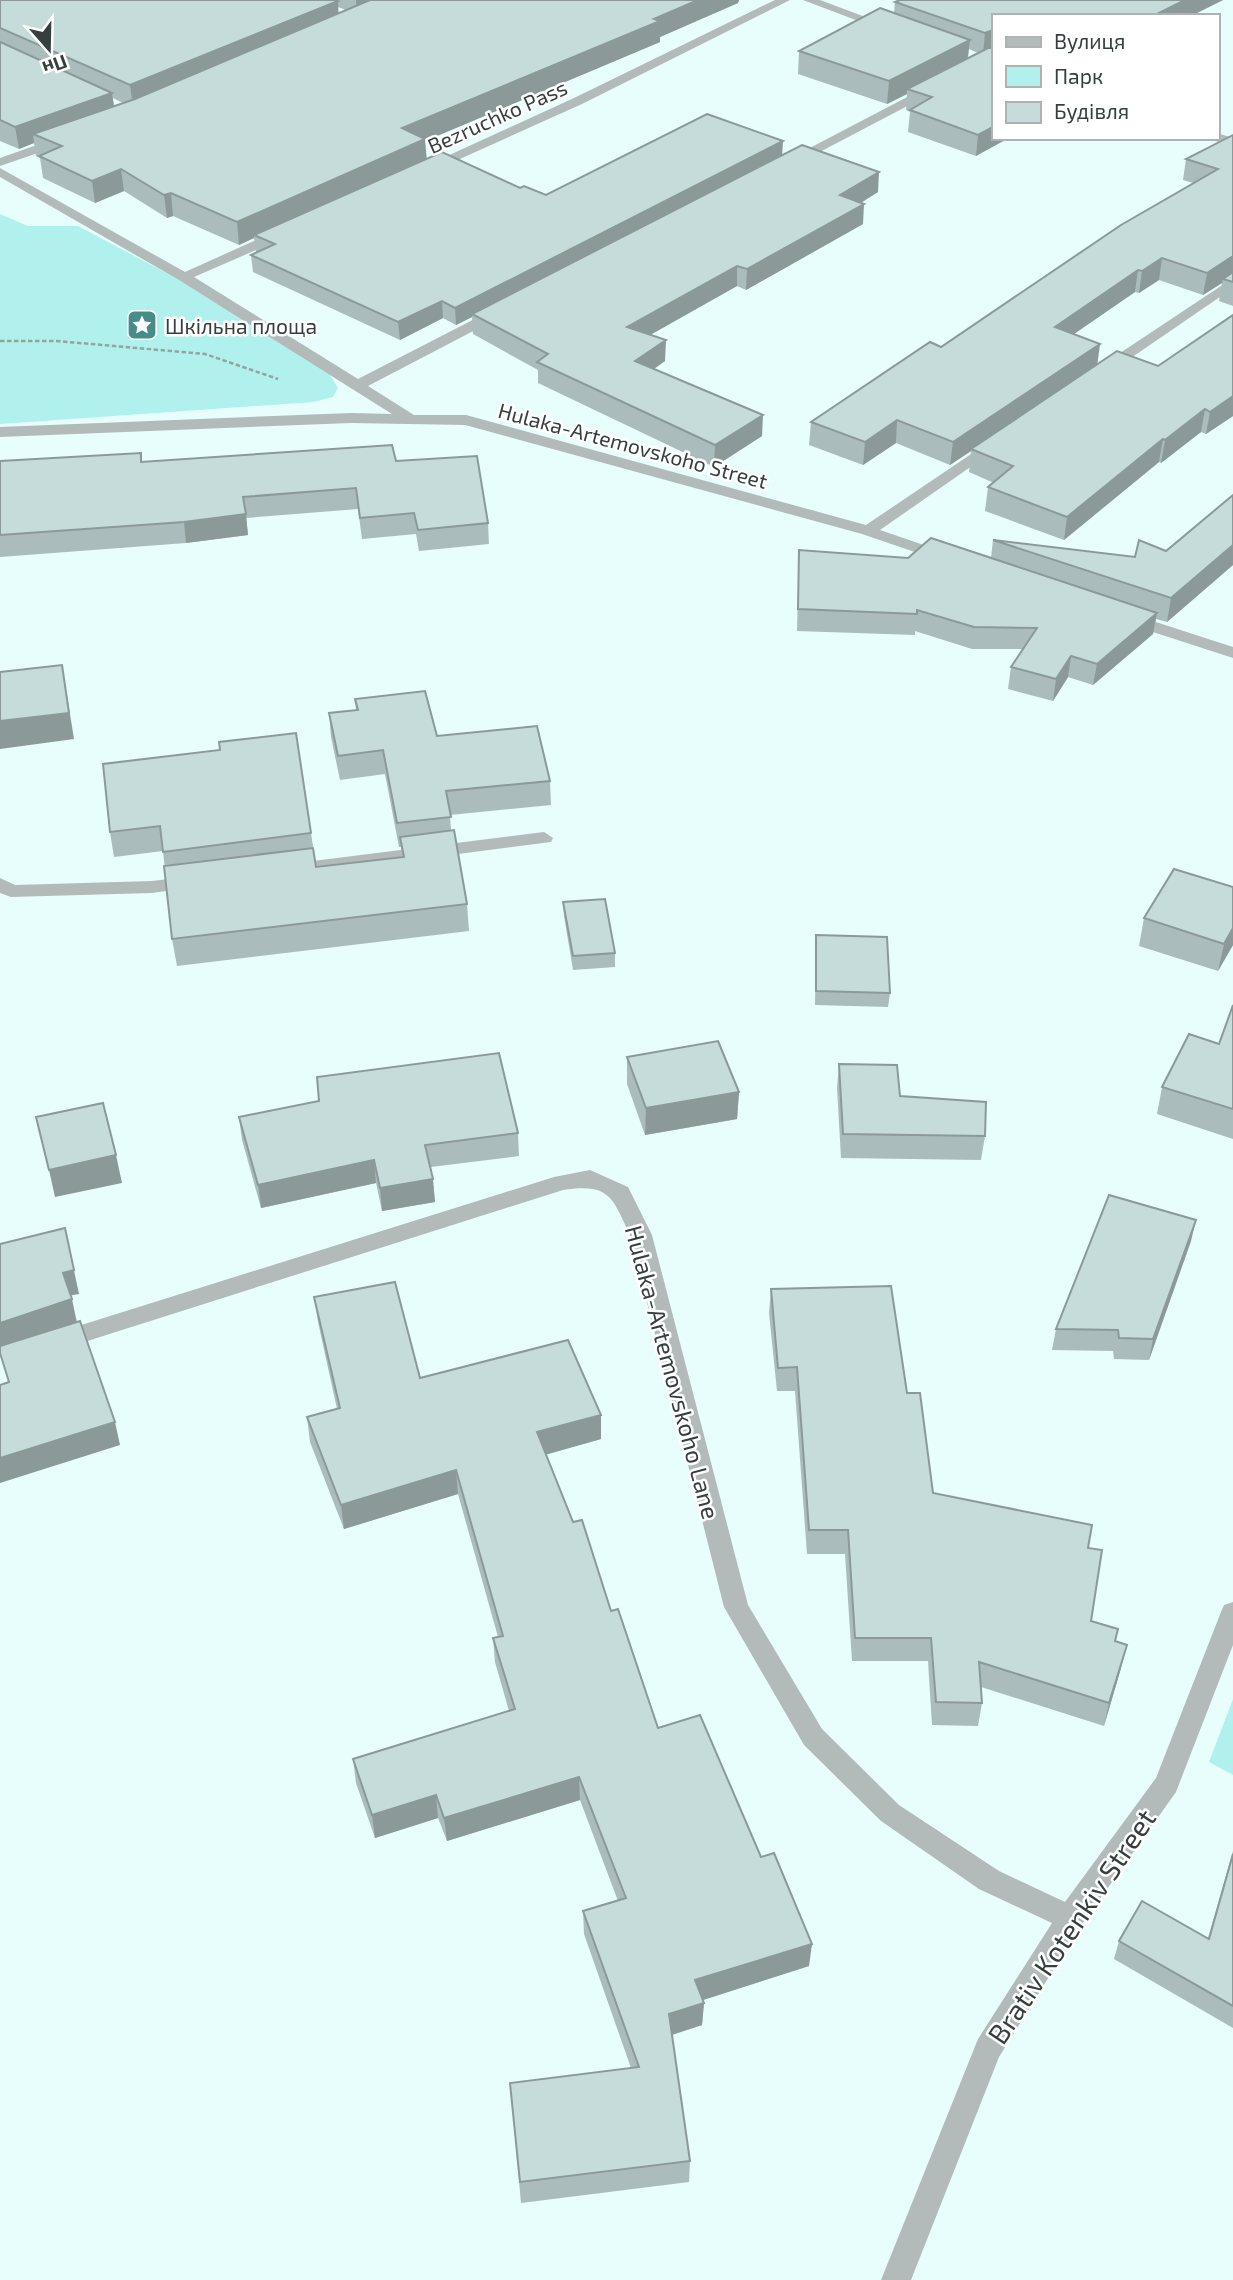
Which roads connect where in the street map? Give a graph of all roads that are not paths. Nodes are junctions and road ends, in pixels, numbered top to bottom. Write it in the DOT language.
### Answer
graph roads {
  1 [pos="784,0"];
  2 [pos="809,0"];
  3 [pos="896,31"];
  4 [pos="947,81"];
  5 [pos="73,136"];
  6 [pos="0,162"];
  7 [pos="775,169"];
  8 [pos="0,172"];
  9 [pos="412,175"];
  10 [pos="298,226"];
  11 [pos="184,277"];
  12 [pos="1233,282"];
  13 [pos="506,308"];
  14 [pos="1096,375"];
  15 [pos="356,386"];
  16 [pos="409,418"];
  17 [pos="0,432"];
  18 [pos="1005,438"];
  19 [pos="868,531"];
  20 [pos="960,562"];
  21 [pos="1116,614"];
  22 [pos="1233,653"];
  23 [pos="544,838"];
  24 [pos="273,872"];
  25 [pos="219,879"];
  26 [pos="0,884"];
  27 [pos="34,1349"];
  28 [pos="1233,1612"];
  29 [pos="1070,1918"];
  30 [pos="896,2280"];
  1 -- 9 [label="street, Bezruchko Pass"];
  2 -- 3 [label="street"];
  4 -- 7 [label="street"];
  5 -- 6 [label="street"];
  8 -- 11 [label="street"];
  10 -- 11 [label="street"];
  11 -- 15 [label="street"];
  12 -- 14 [label="street"];
  13 -- 15 [label="street"];
  15 -- 16 [label="street"];
  16 -- 17 [label="street, Hulaka-Artemovskoho Street"];
  16 -- 19 [label="street, Hulaka-Artemovskoho Street"];
  18 -- 19 [label="street"];
  19 -- 20 [label="street, Hulaka-Artemovskoho Street"];
  21 -- 22 [label="street"];
  23 -- 24 [label="street"];
  25 -- 26 [label="street"];
  27 -- 29 [label="street, Hulaka-Artemovskoho Lane"];
  28 -- 29 [label="street, Brativ Kotenkiv Street"];
  29 -- 30 [label="street, Brativ Kotenkiv Street"];
}
